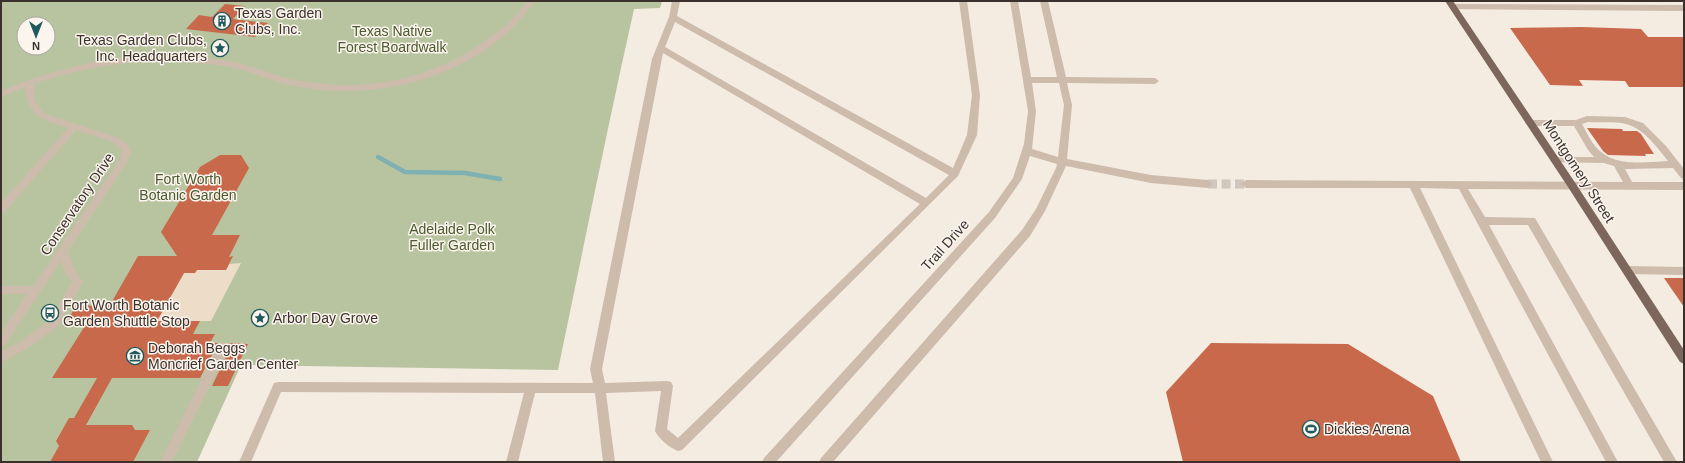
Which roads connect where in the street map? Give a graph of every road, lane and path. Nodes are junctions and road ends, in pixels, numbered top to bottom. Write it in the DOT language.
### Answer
graph roads {
  1 [pos="531,1"];
  2 [pos="676,1"];
  3 [pos="963,1"];
  4 [pos="1014,1"];
  5 [pos="1044,1"];
  6 [pos="1679,1"];
  7 [pos="1451,4"];
  8 [pos="1684,7"];
  9 [pos="673,17"];
  10 [pos="660,48"];
  11 [pos="1027,80"];
  12 [pos="1062,80"];
  13 [pos="1155,81"];
  14 [pos="29,82"];
  15 [pos="1,94"];
  16 [pos="1530,122"];
  17 [pos="1577,123"];
  18 [pos="74,127"];
  19 [pos="1026,151"];
  20 [pos="1555,160"];
  21 [pos="1603,160"];
  22 [pos="1062,162"];
  23 [pos="1675,164"];
  24 [pos="1618,165"];
  25 [pos="955,174"];
  26 [pos="1684,176"];
  27 [pos="1208,184"];
  28 [pos="1246,184"];
  29 [pos="1413,184"];
  30 [pos="1461,184"];
  31 [pos="1571,184"];
  32 [pos="1629,185"];
  33 [pos="1684,186"];
  34 [pos="926,203"];
  35 [pos="1,210"];
  36 [pos="1482,221"];
  37 [pos="63,251"];
  38 [pos="1627,270"];
  39 [pos="1684,271"];
  40 [pos="1,290"];
  41 [pos="37,290"];
  42 [pos="2,341"];
  43 [pos="223,347"];
  44 [pos="1,358"];
  45 [pos="1684,358"];
  46 [pos="531,388"];
  47 [pos="600,388"];
  48 [pos="166,462"];
  49 [pos="245,462"];
  50 [pos="512,462"];
  51 [pos="609,462"];
  52 [pos="768,462"];
  53 [pos="825,462"];
  54 [pos="1547,462"];
  55 [pos="1612,462"];
  56 [pos="1671,462"];
  1 -- 14 [label="street"];
  2 -- 9 [label="street"];
  3 -- 25 [label="street"];
  4 -- 11 [label="street, Trail Drive"];
  5 -- 12 [label="street"];
  6 -- 8 [label="street"];
  7 -- 8 [label="street"];
  7 -- 16 [label="main road, Montgomery Street"];
  9 -- 10 [label="street"];
  9 -- 25 [label="street"];
  10 -- 34 [label="street"];
  10 -- 47 [label="street"];
  11 -- 12 [label="street"];
  11 -- 19 [label="street, Trail Drive"];
  12 -- 13 [label="street"];
  12 -- 22 [label="street"];
  14 -- 15 [label="street"];
  14 -- 18 [label="street, Conservatory Drive"];
  16 -- 17 [label="street"];
  16 -- 20 [label="main road, Montgomery Street"];
  17 -- 21 [label="street"];
  17 -- 23 [label="street"];
  18 -- 35 [label="street"];
  18 -- 37 [label="street, Conservatory Drive"];
  19 -- 22 [label="street"];
  19 -- 52 [label="street, Trail Drive"];
  20 -- 21 [label="street"];
  20 -- 31 [label="main road, Montgomery Street"];
  21 -- 24 [label="street"];
  22 -- 27 [label="street"];
  22 -- 53 [label="street"];
  23 -- 24 [label="street"];
  23 -- 26 [label="street"];
  24 -- 32 [label="street"];
  25 -- 34 [label="street"];
  28 -- 29 [label="street"];
  29 -- 30 [label="street"];
  29 -- 54 [label="street"];
  30 -- 31 [label="street"];
  30 -- 36 [label="street"];
  31 -- 32 [label="street"];
  31 -- 38 [label="main road, Montgomery Street"];
  32 -- 33 [label="street"];
  34 -- 47 [label="street"];
  36 -- 55 [label="street"];
  36 -- 56 [label="street"];
  37 -- 41 [label="street, Conservatory Drive"];
  37 -- 44 [label="street"];
  38 -- 39 [label="street"];
  38 -- 45 [label="main road, Montgomery Street"];
  40 -- 41 [label="street"];
  41 -- 42 [label="street, Conservatory Drive"];
  43 -- 48 [label="street"];
  46 -- 47 [label="street"];
  46 -- 49 [label="street"];
  46 -- 50 [label="street"];
  47 -- 51 [label="street"];
}
